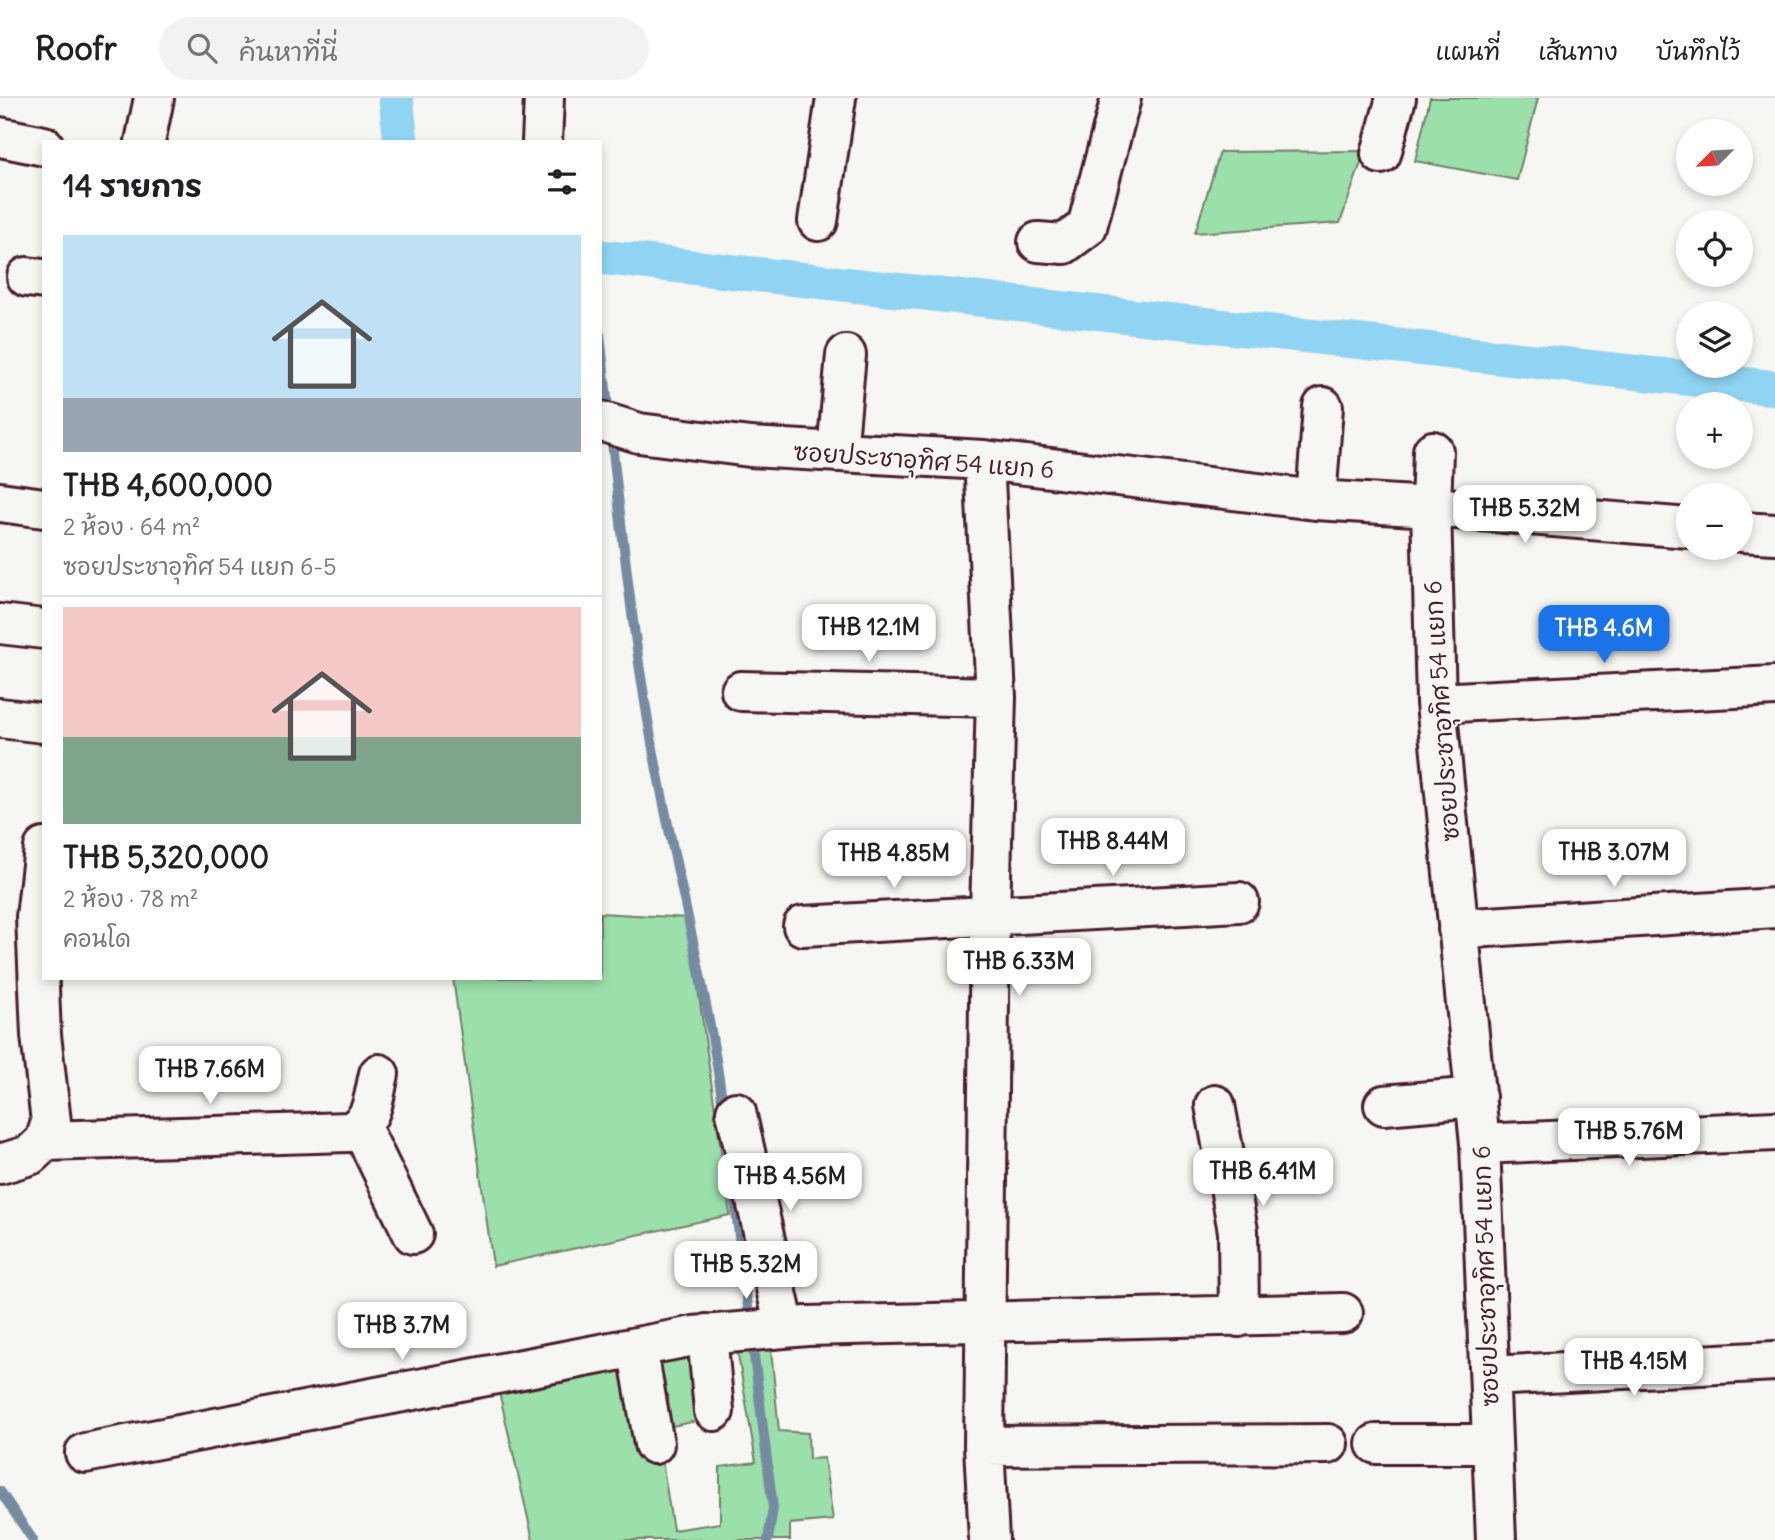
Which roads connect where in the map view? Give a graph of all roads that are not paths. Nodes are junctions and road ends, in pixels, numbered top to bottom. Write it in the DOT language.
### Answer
graph roads {
  1 [pos="154,98"];
  2 [pos="544,98"];
  3 [pos="835,98"];
  4 [pos="1121,98"];
  5 [pos="1396,98"];
  6 [pos="0,137"];
  7 [pos="145,140"];
  8 [pos="542,140"];
  9 [pos="42,146"];
  10 [pos="1381,154"];
  11 [pos="818,221"];
  12 [pos="1038,242"];
  13 [pos="846,355"];
  14 [pos="1323,407"];
  15 [pos="602,422"];
  16 [pos="1433,451"];
  17 [pos="837,452"];
  18 [pos="984,460"];
  19 [pos="1316,500"];
  20 [pos="0,502"];
  21 [pos="1431,507"];
  22 [pos="42,508"];
  23 [pos="1676,527"];
  24 [pos="1753,533"];
  25 [pos="1775,534"];
  26 [pos="0,624"];
  27 [pos="42,629"];
  28 [pos="1775,686"];
  29 [pos="741,691"];
  30 [pos="996,697"];
  31 [pos="1436,703"];
  32 [pos="0,718"];
  33 [pos="42,723"];
  34 [pos="42,896"];
  35 [pos="1239,902"];
  36 [pos="1775,908"];
  37 [pos="990,913"];
  38 [pos="803,926"];
  39 [pos="1458,929"];
  40 [pos="379,1074"];
  41 [pos="1476,1097"];
  42 [pos="1215,1105"];
  43 [pos="1384,1105"];
  44 [pos="736,1112"];
  45 [pos="360,1128"];
  46 [pos="1775,1131"];
  47 [pos="45,1141"];
  48 [pos="1480,1144"];
  49 [pos="0,1164"];
  50 [pos="413,1234"];
  51 [pos="1343,1313"];
  52 [pos="1239,1317"];
  53 [pos="986,1321"];
  54 [pos="778,1328"];
  55 [pos="717,1334"];
  56 [pos="637,1347"];
  57 [pos="1775,1361"];
  58 [pos="1490,1376"];
  59 [pos="713,1411"];
  60 [pos="654,1444"];
  61 [pos="1328,1444"];
  62 [pos="1376,1444"];
  63 [pos="1490,1444"];
  64 [pos="984,1446"];
  65 [pos="85,1453"];
  66 [pos="989,1540"];
  67 [pos="1496,1540"];
  1 -- 7 [label="street"];
  2 -- 8 [label="street"];
  3 -- 11 [label="street"];
  4 -- 12 [label="street"];
  5 -- 10 [label="street"];
  6 -- 9 [label="street"];
  13 -- 17 [label="street"];
  14 -- 19 [label="street"];
  15 -- 17 [label="street, ซอยประชาอุทิศ 54 แยก 6"];
  16 -- 21 [label="street"];
  17 -- 18 [label="street, ซอยประชาอุทิศ 54 แยก 6"];
  18 -- 19 [label="street, ซอยประชาอุทิศ 54 แยก 6"];
  18 -- 30 [label="street"];
  19 -- 21 [label="street, ซอยประชาอุทิศ 54 แยก 6"];
  20 -- 22 [label="street"];
  21 -- 23 [label="street"];
  21 -- 31 [label="street, ซอยประชาอุทิศ 54 แยก 6"];
  24 -- 25 [label="street"];
  26 -- 27 [label="street"];
  28 -- 31 [label="street"];
  29 -- 30 [label="street"];
  30 -- 37 [label="street"];
  31 -- 39 [label="street, ซอยประชาอุทิศ 54 แยก 6"];
  32 -- 33 [label="street"];
  34 -- 47 [label="street"];
  35 -- 37 [label="street"];
  36 -- 39 [label="street"];
  37 -- 38 [label="street"];
  37 -- 53 [label="street"];
  39 -- 41 [label="street, ซอยประชาอุทิศ 54 แยก 6"];
  40 -- 45 [label="street"];
  41 -- 43 [label="street"];
  41 -- 48 [label="street, ซอยประชาอุทิศ 54 แยก 6"];
  42 -- 52 [label="street"];
  44 -- 54 [label="street"];
  45 -- 47 [label="street"];
  45 -- 50 [label="street"];
  46 -- 48 [label="street"];
  47 -- 49 [label="street"];
  48 -- 58 [label="street, ซอยประชาอุทิศ 54 แยก 6"];
  51 -- 52 [label="street"];
  52 -- 53 [label="street"];
  53 -- 54 [label="street"];
  53 -- 64 [label="street"];
  54 -- 55 [label="street"];
  55 -- 56 [label="street"];
  55 -- 59 [label="street"];
  56 -- 60 [label="street"];
  56 -- 65 [label="street"];
  57 -- 58 [label="street"];
  58 -- 63 [label="street, ซอยประชาอุทิศ 54 แยก 6"];
  61 -- 64 [label="street"];
  62 -- 63 [label="street"];
  63 -- 67 [label="street, ซอยประชาอุทิศ 54 แยก 6"];
  64 -- 66 [label="street"];
}
